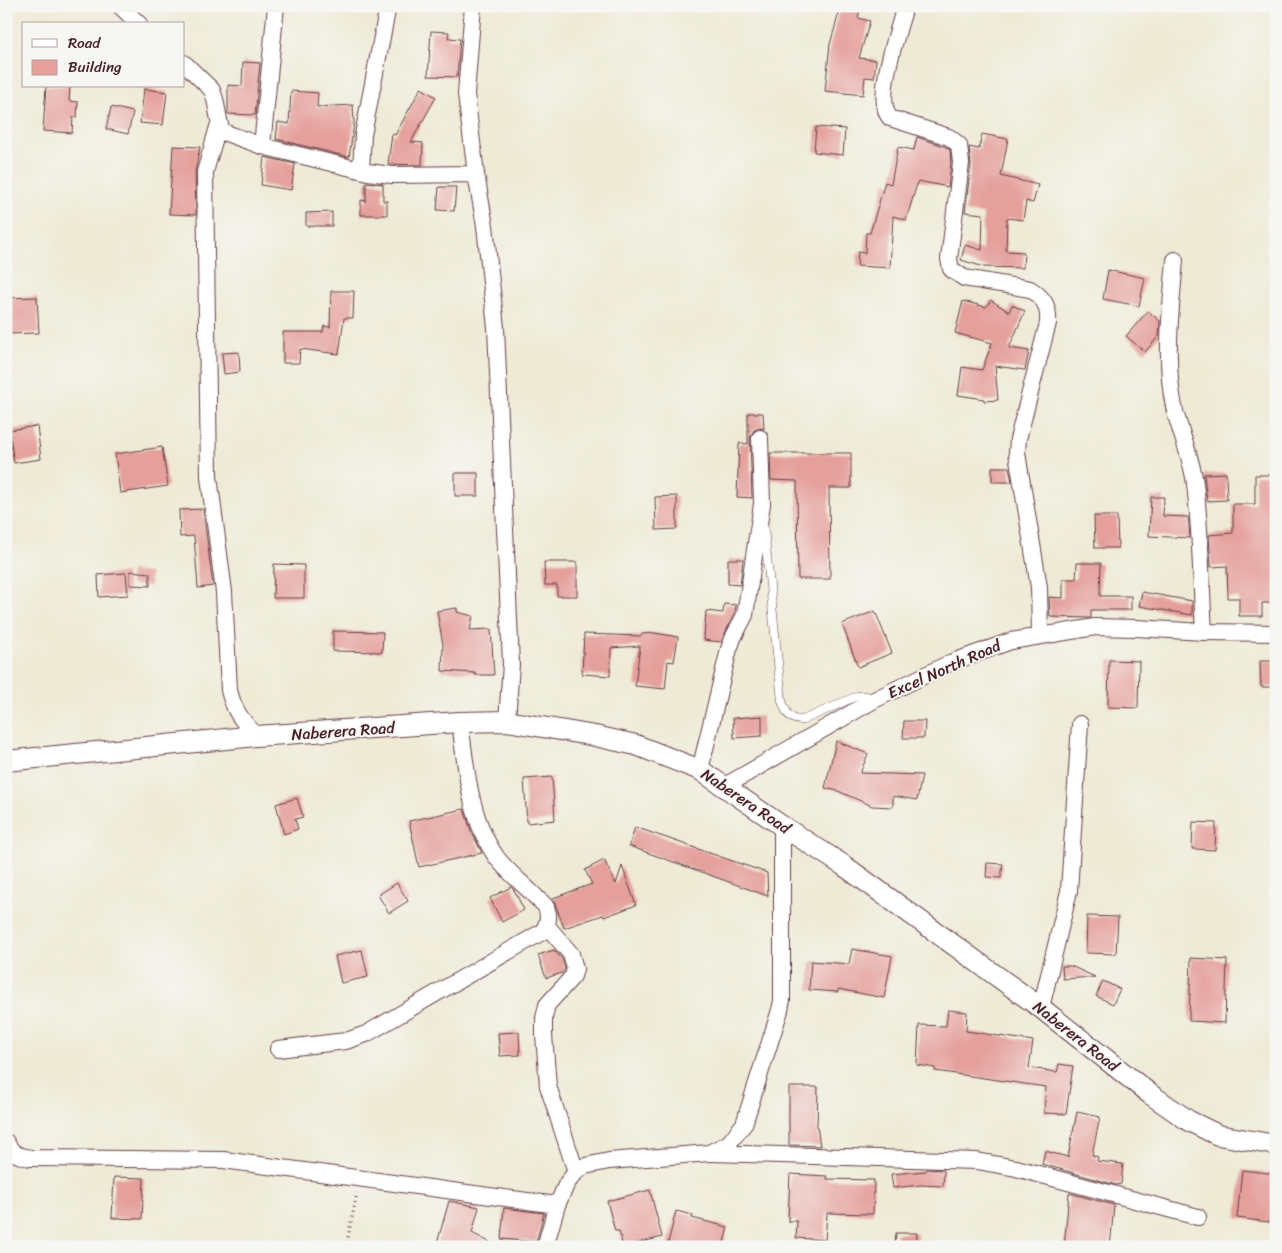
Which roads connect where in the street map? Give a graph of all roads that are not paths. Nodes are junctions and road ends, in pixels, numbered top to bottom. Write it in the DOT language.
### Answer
graph roads {
  1 [pos="120,6"];
  2 [pos="276,6"];
  3 [pos="388,6"];
  4 [pos="473,6"];
  5 [pos="905,6"];
  6 [pos="138,17"];
  7 [pos="185,64"];
  8 [pos="218,127"];
  9 [pos="262,146"];
  10 [pos="361,170"];
  11 [pos="476,174"];
  12 [pos="1176,260"];
  13 [pos="760,438"];
  14 [pos="762,504"];
  15 [pos="1204,632"];
  16 [pos="1276,632"];
  17 [pos="1040,635"];
  18 [pos="874,700"];
  19 [pos="507,721"];
  20 [pos="460,722"];
  21 [pos="1080,724"];
  22 [pos="256,736"];
  23 [pos="6,761"];
  24 [pos="700,770"];
  25 [pos="725,786"];
  26 [pos="782,826"];
  27 [pos="548,926"];
  28 [pos="1041,1008"];
  29 [pos="278,1048"];
  30 [pos="6,1142"];
  31 [pos="1276,1145"];
  32 [pos="709,1153"];
  33 [pos="576,1172"];
  34 [pos="557,1205"];
  35 [pos="1198,1217"];
  36 [pos="545,1247"];
  1 -- 6 [label="street"];
  2 -- 9 [label="street"];
  3 -- 10 [label="street"];
  4 -- 11 [label="street"];
  5 -- 17 [label="street"];
  7 -- 8 [label="street"];
  8 -- 9 [label="street"];
  8 -- 22 [label="street"];
  9 -- 10 [label="street"];
  10 -- 11 [label="street"];
  11 -- 19 [label="street"];
  12 -- 15 [label="street"];
  13 -- 14 [label="street"];
  14 -- 18 [label="lane"];
  14 -- 24 [label="street"];
  15 -- 16 [label="street, Excel North Road"];
  15 -- 17 [label="street, Excel North Road"];
  17 -- 18 [label="street, Excel North Road"];
  18 -- 25 [label="street, Excel North Road"];
  19 -- 20 [label="street, Naberera Road"];
  19 -- 24 [label="street, Naberera Road"];
  20 -- 22 [label="street, Naberera Road"];
  20 -- 27 [label="street"];
  21 -- 28 [label="street"];
  22 -- 23 [label="street, Naberera Road"];
  24 -- 25 [label="street, Naberera Road"];
  25 -- 26 [label="street, Naberera Road"];
  26 -- 28 [label="street, Naberera Road"];
  26 -- 32 [label="street"];
  27 -- 29 [label="street"];
  27 -- 33 [label="street"];
  28 -- 31 [label="street, Naberera Road"];
  30 -- 34 [label="street"];
  32 -- 33 [label="street"];
  32 -- 35 [label="street"];
  33 -- 34 [label="street"];
  34 -- 36 [label="street"];
}
